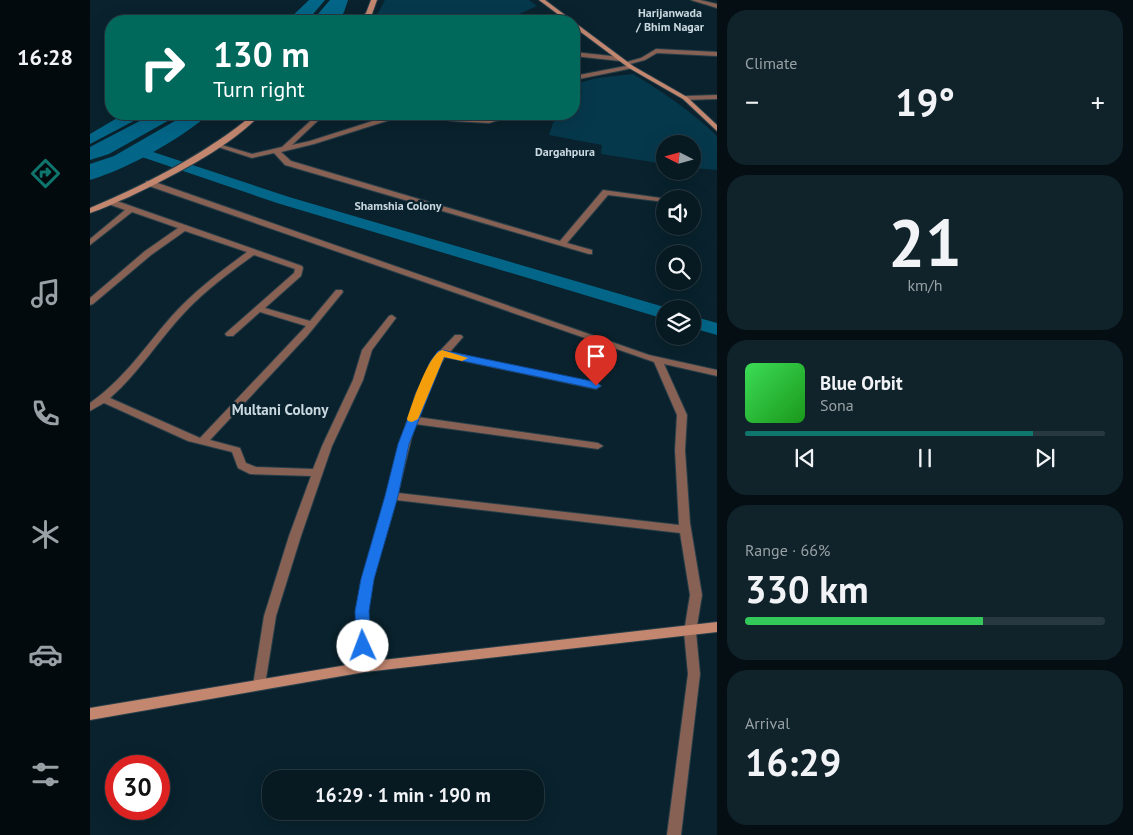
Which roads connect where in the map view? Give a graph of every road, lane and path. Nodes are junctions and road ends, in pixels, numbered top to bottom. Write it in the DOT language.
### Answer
graph roads {
  1 [pos="374,0"];
  2 [pos="542,0"];
  3 [pos="694,0"];
  4 [pos="717,6"];
  5 [pos="368,15"];
  6 [pos="562,15"];
  7 [pos="580,29"];
  8 [pos="717,54"];
  9 [pos="580,55"];
  10 [pos="620,59"];
  11 [pos="629,65"];
  12 [pos="580,77"];
  13 [pos="717,97"];
  14 [pos="685,98"];
  15 [pos="251,120"];
  16 [pos="316,120"];
  17 [pos="383,120"];
  18 [pos="717,129"];
  19 [pos="215,145"];
  20 [pos="285,149"];
  21 [pos="276,151"];
  22 [pos="150,183"];
  23 [pos="656,199"];
  24 [pos="111,202"];
  25 [pos="131,209"];
  26 [pos="90,211"];
  27 [pos="183,228"];
  28 [pos="90,243"];
  29 [pos="562,244"];
  30 [pos="253,252"];
  31 [pos="589,252"];
  32 [pos="339,292"];
  33 [pos="90,302"];
  34 [pos="259,309"];
  35 [pos="392,318"];
  36 [pos="312,325"];
  37 [pos="230,334"];
  38 [pos="458,337"];
  39 [pos="442,354"];
  40 [pos="658,361"];
  41 [pos="717,374"];
  42 [pos="596,386"];
  43 [pos="104,399"];
  44 [pos="90,408"];
  45 [pos="412,420"];
  46 [pos="202,442"];
  47 [pos="598,446"];
  48 [pos="318,473"];
  49 [pos="392,496"];
  50 [pos="685,530"];
  51 [pos="717,627"];
  52 [pos="690,632"];
  53 [pos="366,667"];
  54 [pos="259,684"];
  55 [pos="90,714"];
  56 [pos="674,835"];
  1 -- 5 [label="street"];
  2 -- 6 [label="street"];
  3 -- 4 [label="street"];
  7 -- 10 [label="street"];
  8 -- 11 [label="street"];
  9 -- 10 [label="street"];
  10 -- 11 [label="street"];
  11 -- 12 [label="street"];
  11 -- 14 [label="street"];
  13 -- 14 [label="street"];
  14 -- 18 [label="street"];
  15 -- 19 [label="street"];
  16 -- 20 [label="street"];
  17 -- 20 [label="street"];
  19 -- 21 [label="street"];
  19 -- 22 [label="street"];
  20 -- 21 [label="street"];
  21 -- 29 [label="street"];
  22 -- 24 [label="street"];
  22 -- 40 [label="street"];
  23 -- 29 [label="street"];
  24 -- 25 [label="street"];
  24 -- 26 [label="street"];
  25 -- 27 [label="street"];
  25 -- 28 [label="street"];
  27 -- 30 [label="street"];
  27 -- 33 [label="street"];
  29 -- 31 [label="street"];
  30 -- 34 [label="street"];
  30 -- 43 [label="street"];
  32 -- 36 [label="street"];
  34 -- 36 [label="street"];
  34 -- 37 [label="street"];
  35 -- 48 [label="street"];
  36 -- 46 [label="street"];
  38 -- 39 [label="street"];
  39 -- 42 [label="street"];
  39 -- 45 [label="street"];
  40 -- 41 [label="street"];
  40 -- 50 [label="street"];
  43 -- 44 [label="street"];
  43 -- 46 [label="street"];
  45 -- 47 [label="street"];
  45 -- 49 [label="street"];
  46 -- 48 [label="street"];
  48 -- 54 [label="street"];
  49 -- 50 [label="street"];
  49 -- 53 [label="street"];
  50 -- 52 [label="street"];
  51 -- 52 [label="street"];
  52 -- 53 [label="street"];
  52 -- 56 [label="street"];
  53 -- 54 [label="street"];
  54 -- 55 [label="street"];
}
